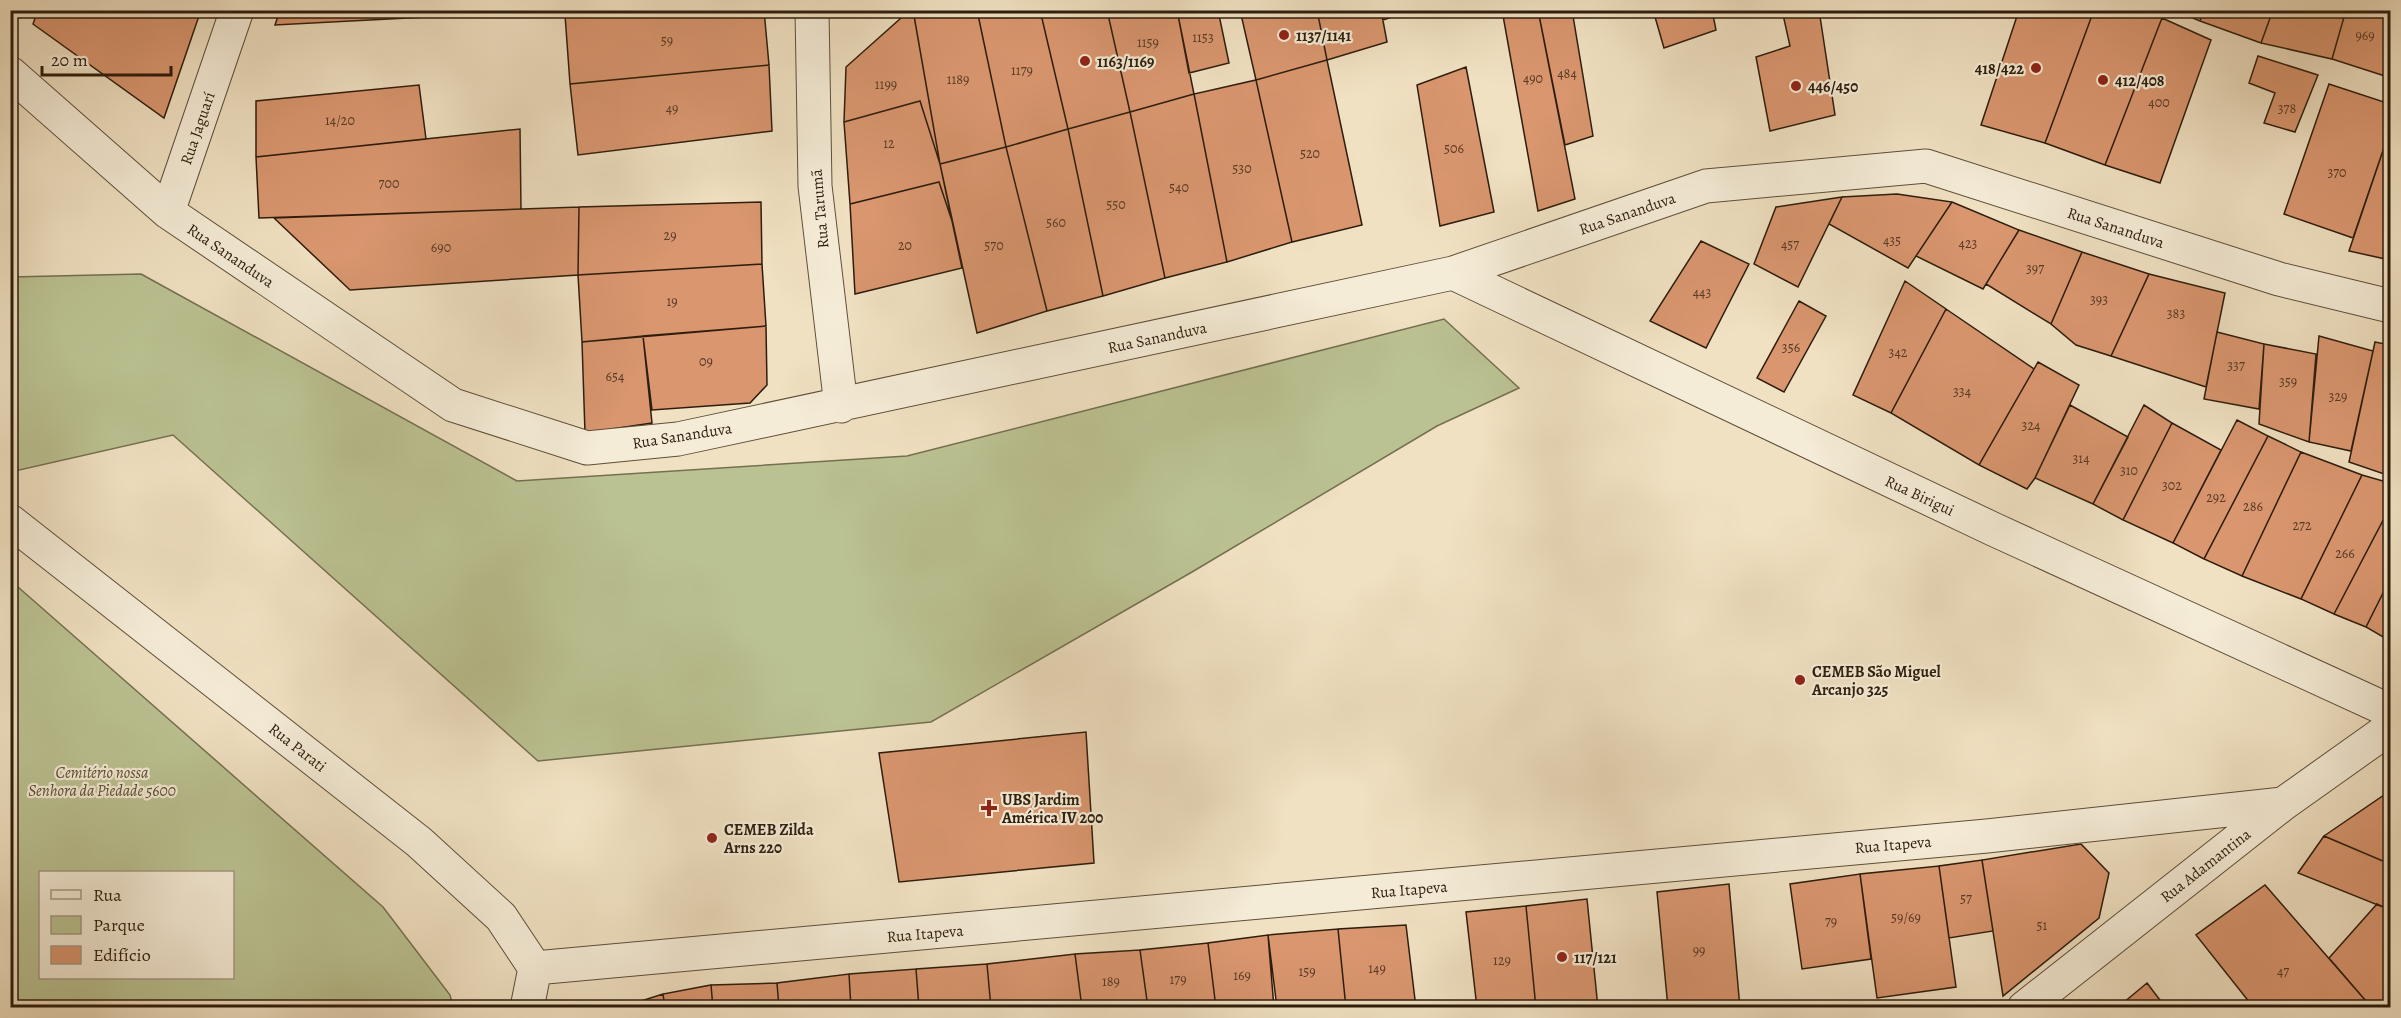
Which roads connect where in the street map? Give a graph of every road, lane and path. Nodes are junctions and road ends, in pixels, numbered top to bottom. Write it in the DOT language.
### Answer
graph roads {
  1 [pos="237,10"];
  2 [pos="812,10"];
  3 [pos="10,73"];
  4 [pos="168,212"];
  5 [pos="1453,273"];
  6 [pos="2391,306"];
  7 [pos="841,406"];
  8 [pos="10,521"];
  9 [pos="2391,711"];
  10 [pos="2391,728"];
  11 [pos="2283,804"];
  12 [pos="535,968"];
  13 [pos="527,1008"];
  14 [pos="2024,1008"];
  1 -- 4 [label="street, Rua Jaguarí"];
  2 -- 7 [label="street, Rua Tarumã"];
  3 -- 4 [label="street, Rua Sananduva"];
  4 -- 7 [label="street, Rua Sananduva"];
  5 -- 6 [label="street, Rua Sananduva"];
  5 -- 7 [label="street, Rua Sananduva"];
  5 -- 9 [label="street, Rua Birigui"];
  8 -- 12 [label="street, Rua Parati"];
  10 -- 11 [label="street, Rua Adamantina"];
  11 -- 12 [label="street, Rua Itapeva"];
  11 -- 14 [label="street, Rua Adamantina"];
  12 -- 13 [label="street"];
}
